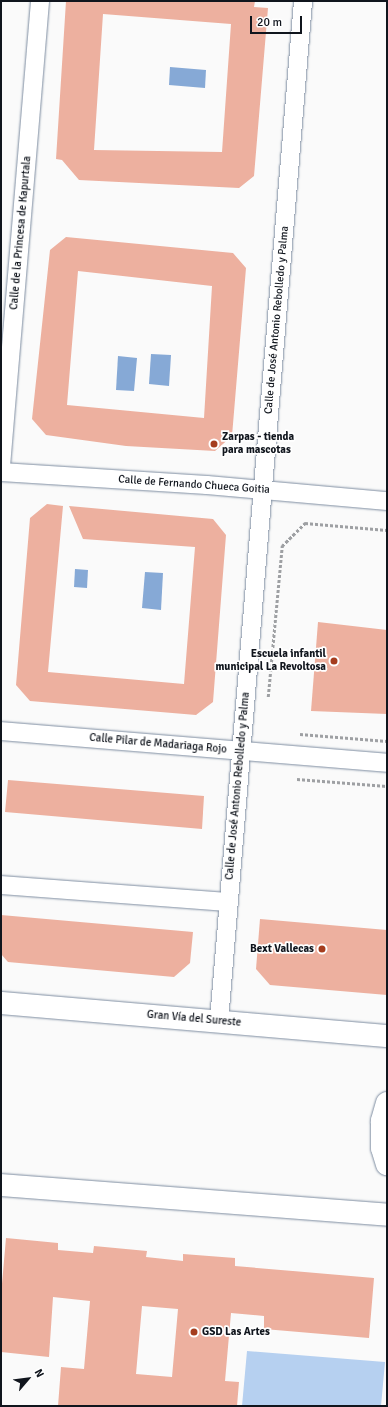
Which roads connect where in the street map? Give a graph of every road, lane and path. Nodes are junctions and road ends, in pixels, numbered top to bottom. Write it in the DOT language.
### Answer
graph roads {
  1 [pos="40,1"];
  2 [pos="303,1"];
  3 [pos="1,466"];
  4 [pos="1,472"];
  5 [pos="263,490"];
  6 [pos="387,501"];
  7 [pos="387,530"];
  8 [pos="268,697"];
  9 [pos="1,731"];
  10 [pos="300,734"];
  11 [pos="387,741"];
  12 [pos="241,751"];
  13 [pos="387,763"];
  14 [pos="297,779"];
  15 [pos="387,786"];
  16 [pos="1,885"];
  17 [pos="228,902"];
  18 [pos="1,1003"];
  19 [pos="219,1021"];
  20 [pos="387,1036"];
  21 [pos="387,1103"];
  22 [pos="387,1164"];
  23 [pos="1,1185"];
  24 [pos="387,1215"];
  1 -- 3 [label="street, Calle de la Princesa de Kapurtala"];
  2 -- 5 [label="street, Calle de José Antonio Rebolledo y Palma"];
  4 -- 5 [label="street, Calle de Fernando Chueca Goitia"];
  5 -- 6 [label="street, Calle de Fernando Chueca Goitia"];
  5 -- 12 [label="street, Calle de José Antonio Rebolledo y Palma"];
  7 -- 8 [label="path"];
  9 -- 12 [label="street, Calle Pilar de Madariaga Rojo"];
  10 -- 11 [label="path"];
  12 -- 13 [label="street, Calle Pilar de Madariaga Rojo"];
  12 -- 17 [label="street, Calle de José Antonio Rebolledo y Palma"];
  14 -- 15 [label="path"];
  16 -- 17 [label="street"];
  17 -- 19 [label="street, Calle de José Antonio Rebolledo y Palma"];
  18 -- 19 [label="main road, Gran Vía del Sureste"];
  19 -- 20 [label="main road, Gran Vía del Sureste"];
  21 -- 22 [label="main road"];
  23 -- 24 [label="main road"];
}
